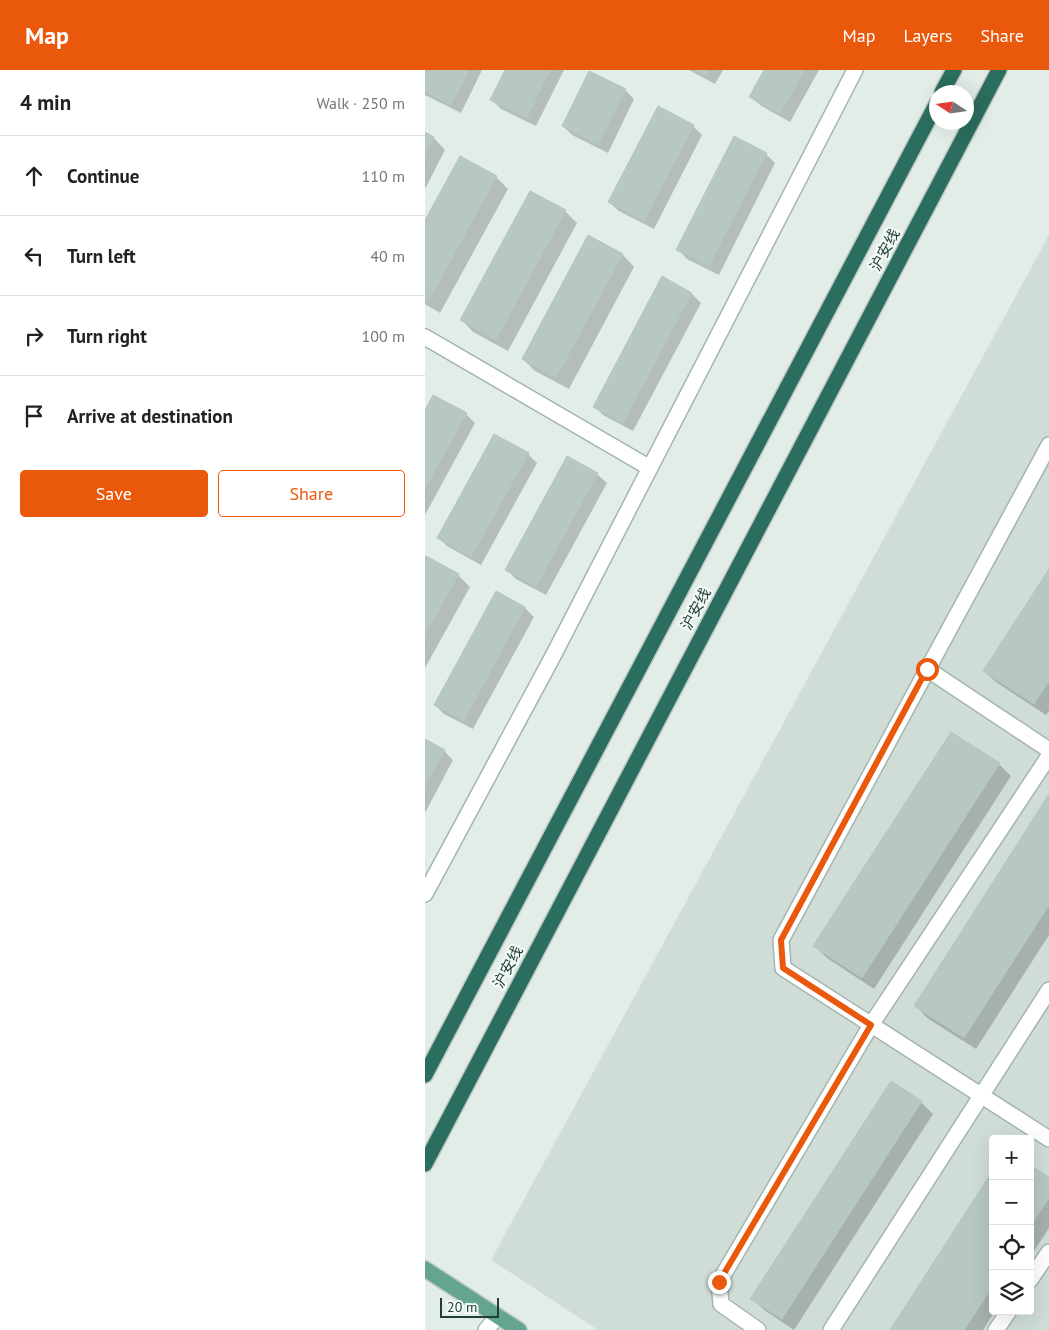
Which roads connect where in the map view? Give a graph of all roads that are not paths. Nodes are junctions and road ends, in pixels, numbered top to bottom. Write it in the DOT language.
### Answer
graph roads {
  1 [pos="855,70"];
  2 [pos="954,70"];
  3 [pos="999,70"];
  4 [pos="946,85"];
  5 [pos="929,118"];
  6 [pos="425,337"];
  7 [pos="1049,445"];
  8 [pos="650,468"];
  9 [pos="927,669"];
  10 [pos="1049,750"];
  11 [pos="1049,756"];
  12 [pos="425,894"];
  13 [pos="1049,990"];
  14 [pos="871,1025"];
  15 [pos="425,1075"];
  16 [pos="981,1096"];
  17 [pos="1049,1139"];
  18 [pos="425,1164"];
  19 [pos="1049,1252"];
  20 [pos="425,1269"];
  21 [pos="1034,1274"];
  22 [pos="1006,1315"];
  23 [pos="498,1316"];
  24 [pos="486,1330"];
  25 [pos="519,1330"];
  26 [pos="758,1330"];
  27 [pos="831,1330"];
  28 [pos="996,1330"];
  1 -- 8 [label="street"];
  2 -- 4 [label="highway"];
  3 -- 18 [label="highway, 沪安线"];
  5 -- 15 [label="highway, 沪安线"];
  6 -- 8 [label="street"];
  7 -- 9 [label="street"];
  8 -- 12 [label="street"];
  9 -- 10 [label="street"];
  9 -- 14 [label="street"];
  11 -- 14 [label="street"];
  13 -- 16 [label="street"];
  14 -- 16 [label="street"];
  14 -- 26 [label="street"];
  16 -- 17 [label="street"];
  16 -- 27 [label="street"];
  19 -- 21 [label="street"];
  20 -- 23 [label="main road"];
  22 -- 28 [label="street"];
  23 -- 24 [label="street"];
  23 -- 25 [label="main road"];
}
